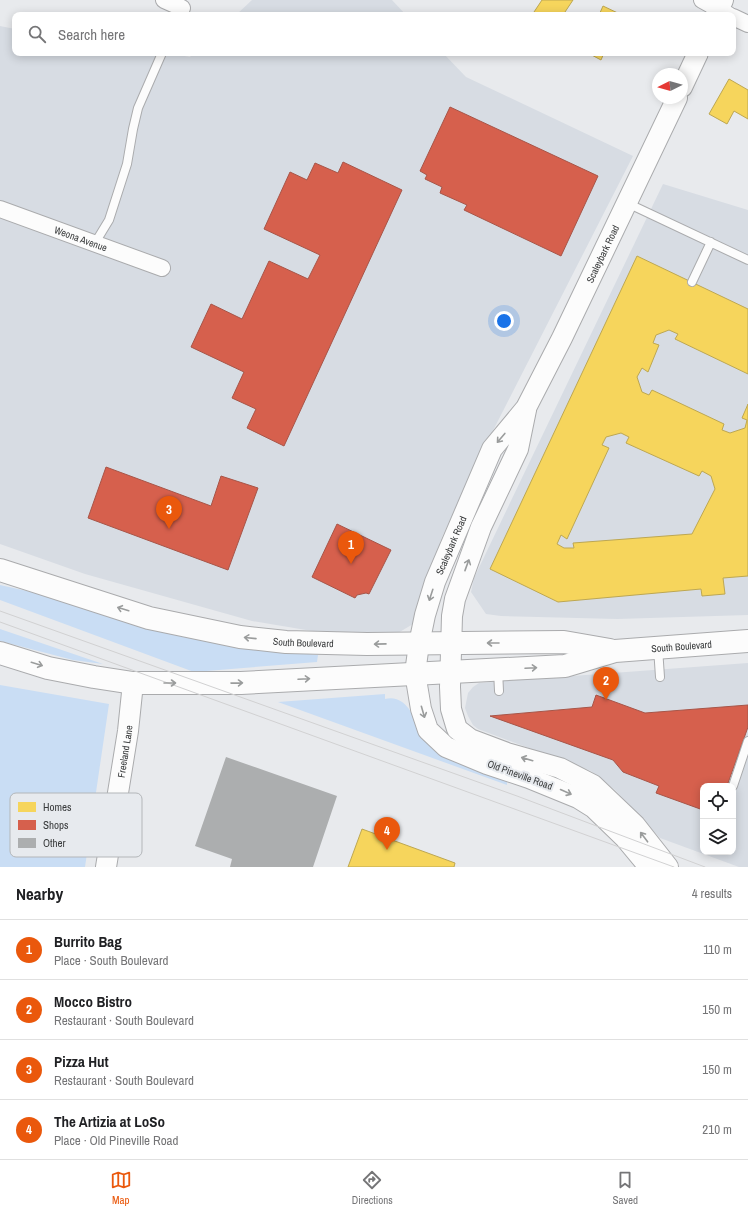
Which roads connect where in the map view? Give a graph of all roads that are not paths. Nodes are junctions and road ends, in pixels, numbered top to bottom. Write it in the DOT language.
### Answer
graph roads {
  1 [pos="164,0"];
  2 [pos="181,12"];
  3 [pos="736,18"];
  4 [pos="748,24"];
  5 [pos="161,56"];
  6 [pos="697,56"];
  7 [pos="688,74"];
  8 [pos="674,104"];
  9 [pos="627,203"];
  10 [pos="0,210"];
  11 [pos="711,242"];
  12 [pos="95,243"];
  13 [pos="748,260"];
  14 [pos="162,268"];
  15 [pos="692,282"];
  16 [pos="526,408"];
  17 [pos="0,570"];
  18 [pos="748,641"];
  19 [pos="452,643"];
  20 [pos="419,644"];
  21 [pos="658,648"];
  22 [pos="602,652"];
  23 [pos="0,653"];
  24 [pos="498,670"];
  25 [pos="450,672"];
  26 [pos="415,673"];
  27 [pos="660,677"];
  28 [pos="133,683"];
  29 [pos="500,691"];
  30 [pos="748,741"];
  31 [pos="734,783"];
  32 [pos="118,793"];
  33 [pos="108,857"];
  34 [pos="106,867"];
  35 [pos="649,867"];
  36 [pos="668,867"];
  1 -- 2 [label="street"];
  3 -- 4 [label="street"];
  5 -- 12 [label="lane"];
  6 -- 7 [label="street"];
  8 -- 9 [label="street, Scaleybark Road"];
  9 -- 11 [label="lane"];
  9 -- 16 [label="street, Scaleybark Road"];
  10 -- 12 [label="street, Weona Avenue"];
  11 -- 13 [label="lane"];
  11 -- 15 [label="lane"];
  12 -- 14 [label="street, Weona Avenue"];
  19 -- 16 [label="street, Scaleybark Road, one-way"];
  16 -- 20 [label="street, Scaleybark Road, one-way"];
  20 -- 17 [label="main road, South Boulevard, one-way"];
  18 -- 21 [label="main road, South Boulevard"];
  19 -- 20 [label="main road, South Boulevard"];
  22 -- 19 [label="main road, South Boulevard, one-way"];
  19 -- 25 [label="street, Scaleybark Road"];
  20 -- 26 [label="street, Scaleybark Road"];
  21 -- 22 [label="main road, South Boulevard"];
  21 -- 27 [label="lane"];
  24 -- 22 [label="main road, South Boulevard, one-way"];
  23 -- 28 [label="main road, South Boulevard, one-way"];
  24 -- 25 [label="main road, South Boulevard"];
  24 -- 29 [label="lane"];
  25 -- 26 [label="main road, South Boulevard"];
  36 -- 25 [label="street, Old Pineville Road, one-way"];
  28 -- 26 [label="main road, South Boulevard, one-way"];
  26 -- 35 [label="street, Old Pineville Road, one-way"];
  28 -- 32 [label="street, Freeland Lane"];
  30 -- 31 [label="lane"];
  33 -- 34 [label="street, Freeland Lane"];
}
